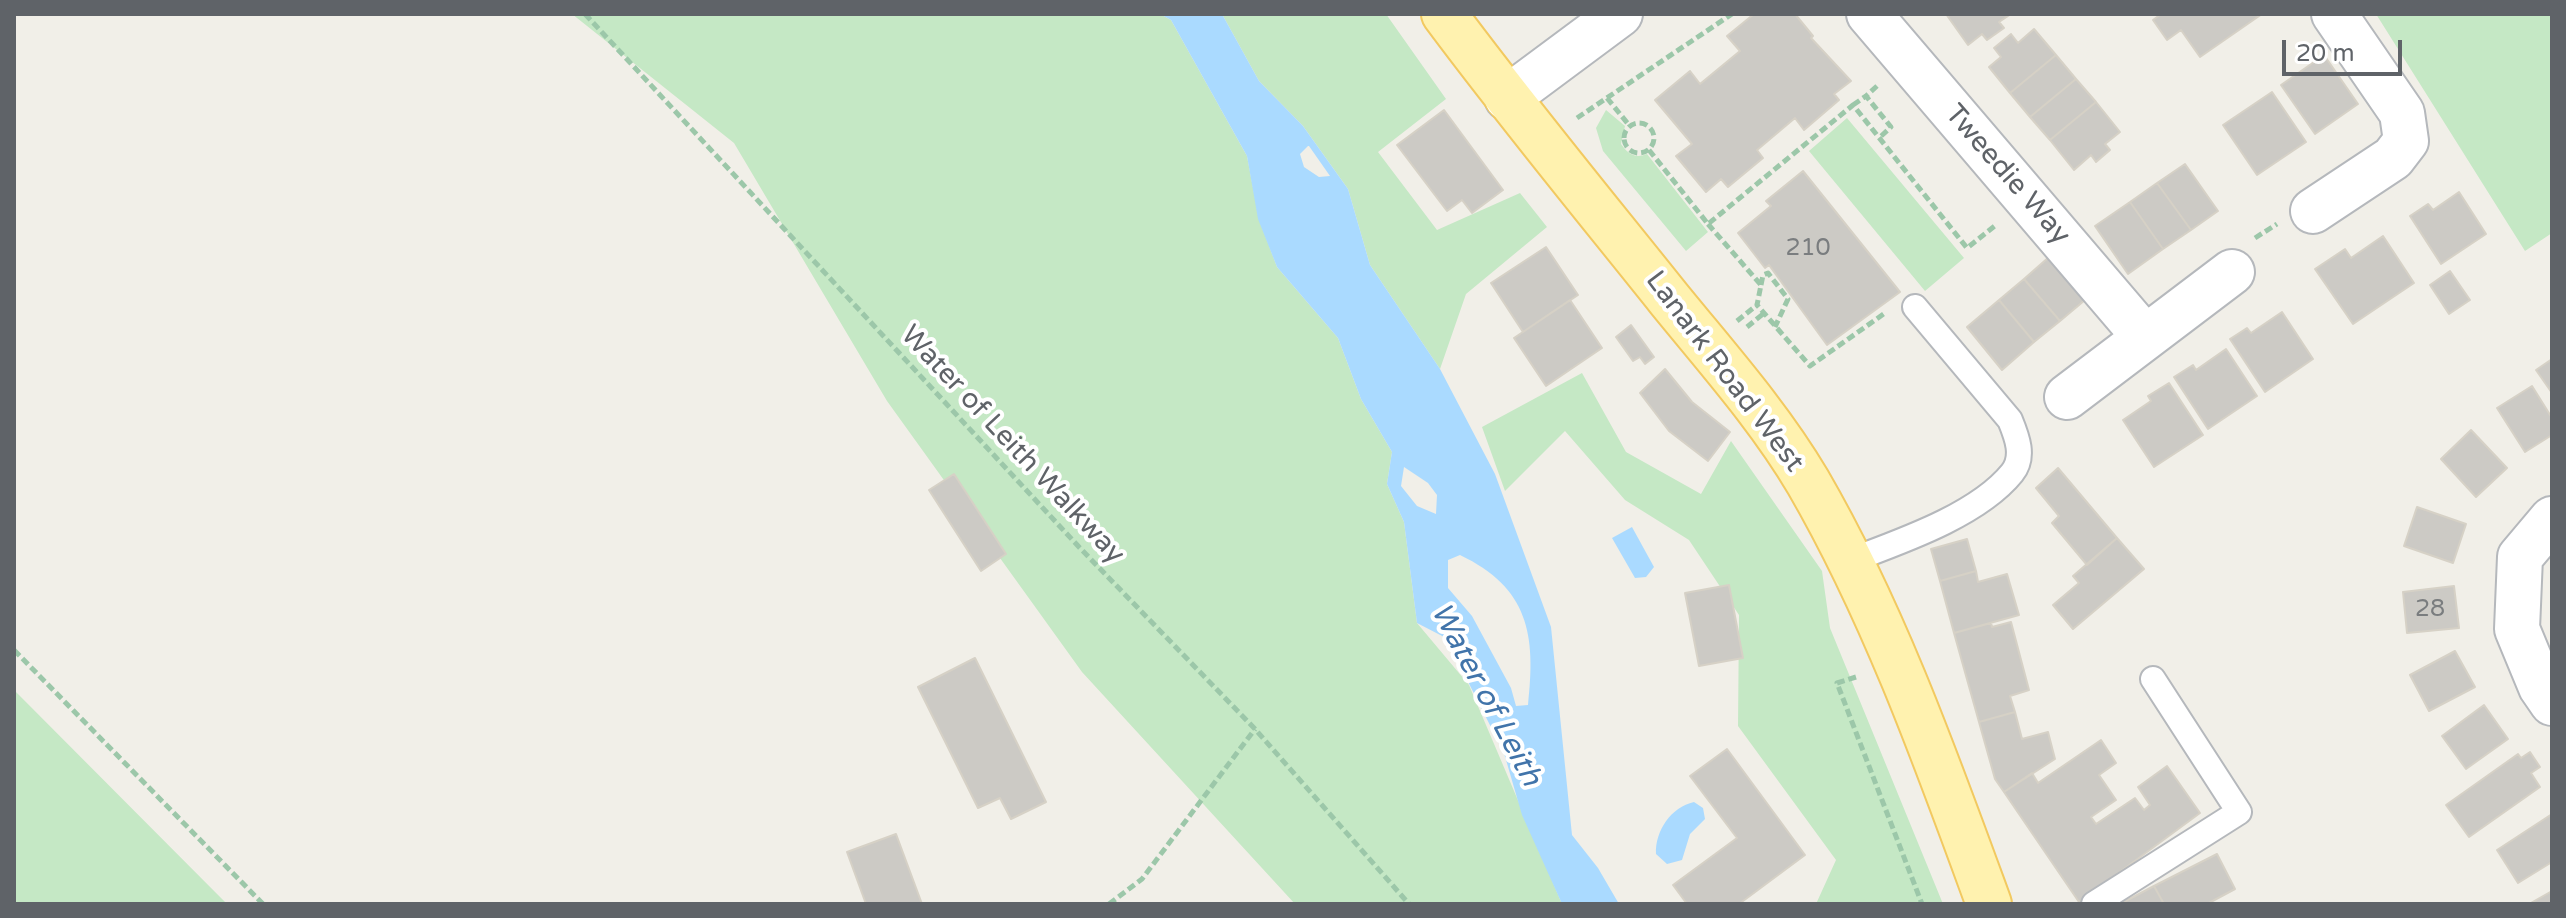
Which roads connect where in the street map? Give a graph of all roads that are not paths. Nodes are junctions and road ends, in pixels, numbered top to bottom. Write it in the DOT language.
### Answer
graph roads {
  1 [pos="1444,14"];
  2 [pos="1620,14"];
  3 [pos="1869,14"];
  4 [pos="2334,14"];
  5 [pos="1507,98"];
  6 [pos="2301,214"];
  7 [pos="2240,258"];
  8 [pos="1915,307"];
  9 [pos="2144,336"];
  10 [pos="2067,397"];
  11 [pos="2552,519"];
  12 [pos="1849,561"];
  13 [pos="2153,679"];
  14 [pos="2552,703"];
  15 [pos="1989,904"];
  16 [pos="2094,904"];
  1 -- 5 [label="main road, Lanark Road West"];
  2 -- 5 [label="street"];
  3 -- 9 [label="street, Tweedie Way"];
  4 -- 6 [label="street"];
  5 -- 12 [label="main road, Lanark Road West"];
  7 -- 9 [label="street"];
  8 -- 12 [label="lane"];
  9 -- 10 [label="street"];
  11 -- 14 [label="street"];
  12 -- 15 [label="main road, Lanark Road West"];
  13 -- 16 [label="lane"];
}
